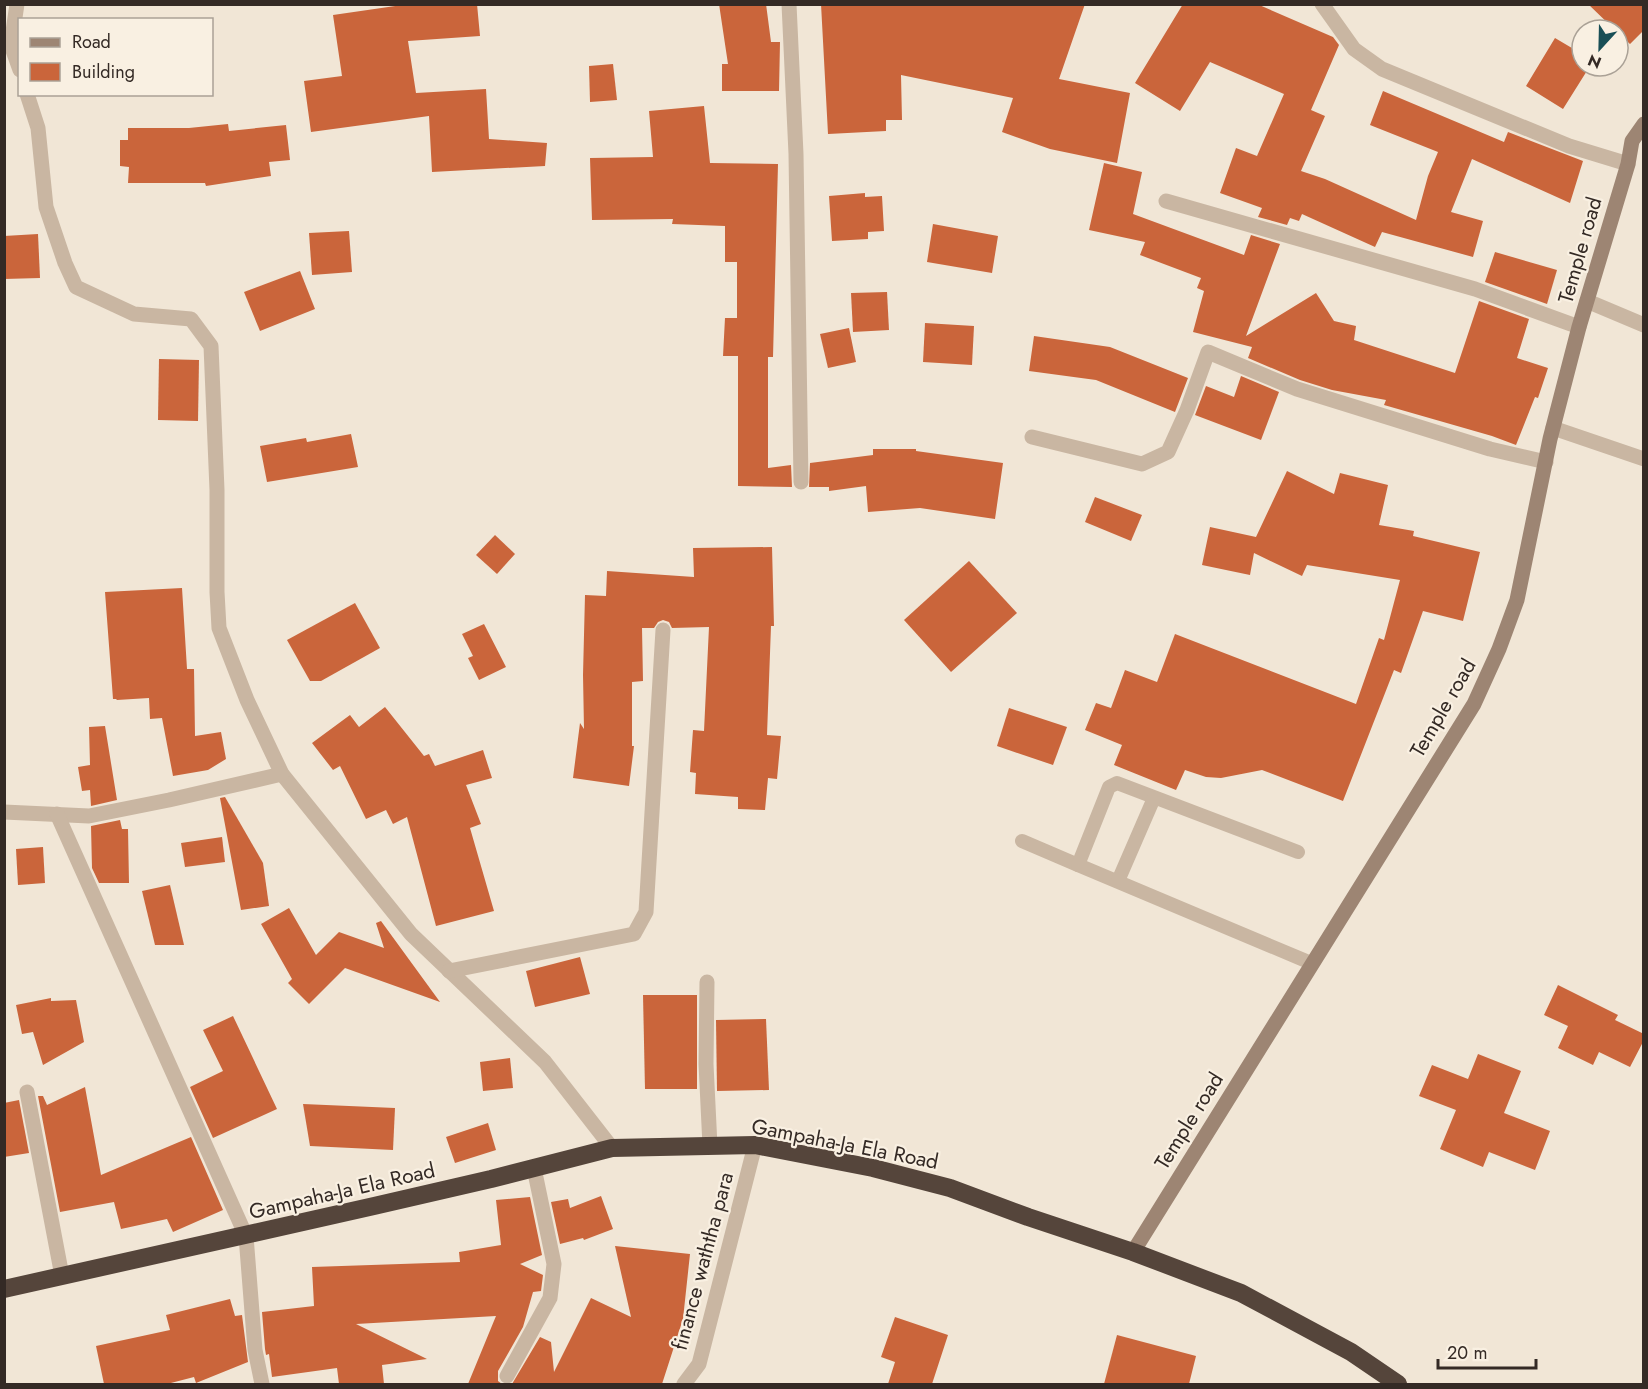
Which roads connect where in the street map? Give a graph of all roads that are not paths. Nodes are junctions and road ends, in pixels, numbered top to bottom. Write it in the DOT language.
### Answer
graph roads {
  1 [pos="17,4"];
  2 [pos="789,4"];
  3 [pos="1322,4"];
  4 [pos="18,64"];
  5 [pos="28,96"];
  6 [pos="1644,124"];
  7 [pos="1628,164"];
  8 [pos="1166,201"];
  9 [pos="1587,300"];
  10 [pos="1644,325"];
  11 [pos="1580,327"];
  12 [pos="1553,428"];
  13 [pos="1032,437"];
  14 [pos="1644,459"];
  15 [pos="1546,462"];
  16 [pos="801,482"];
  17 [pos="663,630"];
  18 [pos="282,774"];
  19 [pos="1154,798"];
  20 [pos="4,812"];
  21 [pos="57,814"];
  22 [pos="1022,841"];
  23 [pos="1298,852"];
  24 [pos="1078,865"];
  25 [pos="1118,881"];
  26 [pos="1311,963"];
  27 [pos="449,971"];
  28 [pos="707,982"];
  29 [pos="27,1092"];
  30 [pos="755,1145"];
  31 [pos="710,1146"];
  32 [pos="612,1148"];
  33 [pos="534,1168"];
  34 [pos="246,1236"];
  35 [pos="1133,1252"];
  36 [pos="62,1276"];
  37 [pos="4,1289"];
  38 [pos="507,1376"];
  39 [pos="262,1384"];
  40 [pos="684,1384"];
  41 [pos="1398,1384"];
  1 -- 4 [label="street"];
  2 -- 16 [label="street"];
  3 -- 7 [label="street"];
  5 -- 18 [label="street"];
  6 -- 7 [label="street, Temple road"];
  7 -- 9 [label="street, Temple road"];
  8 -- 11 [label="street"];
  9 -- 10 [label="street"];
  9 -- 11 [label="street, Temple road"];
  11 -- 12 [label="street, Temple road"];
  12 -- 14 [label="street"];
  12 -- 15 [label="street, Temple road"];
  13 -- 15 [label="street"];
  15 -- 26 [label="street, Temple road"];
  17 -- 27 [label="street"];
  18 -- 21 [label="street"];
  18 -- 27 [label="street"];
  19 -- 23 [label="lane"];
  19 -- 24 [label="lane"];
  19 -- 25 [label="lane"];
  20 -- 21 [label="street"];
  21 -- 34 [label="street"];
  22 -- 24 [label="lane"];
  24 -- 25 [label="lane"];
  25 -- 26 [label="lane"];
  26 -- 35 [label="street, Temple road"];
  27 -- 32 [label="street"];
  28 -- 31 [label="street"];
  29 -- 36 [label="street"];
  30 -- 31 [label="highway, Gampaha-Ja Ela Road"];
  30 -- 35 [label="highway, Gampaha-Ja Ela Road"];
  30 -- 40 [label="street, finance waththa para"];
  31 -- 32 [label="highway, Gampaha-Ja Ela Road"];
  32 -- 33 [label="highway, Gampaha-Ja Ela Road"];
  33 -- 34 [label="highway, Gampaha-Ja Ela Road"];
  33 -- 38 [label="street"];
  34 -- 36 [label="highway, Gampaha-Ja Ela Road"];
  34 -- 39 [label="street"];
  35 -- 41 [label="highway, Gampaha-Ja Ela Road"];
  36 -- 37 [label="highway, Gampaha-Ja Ela Road"];
}
